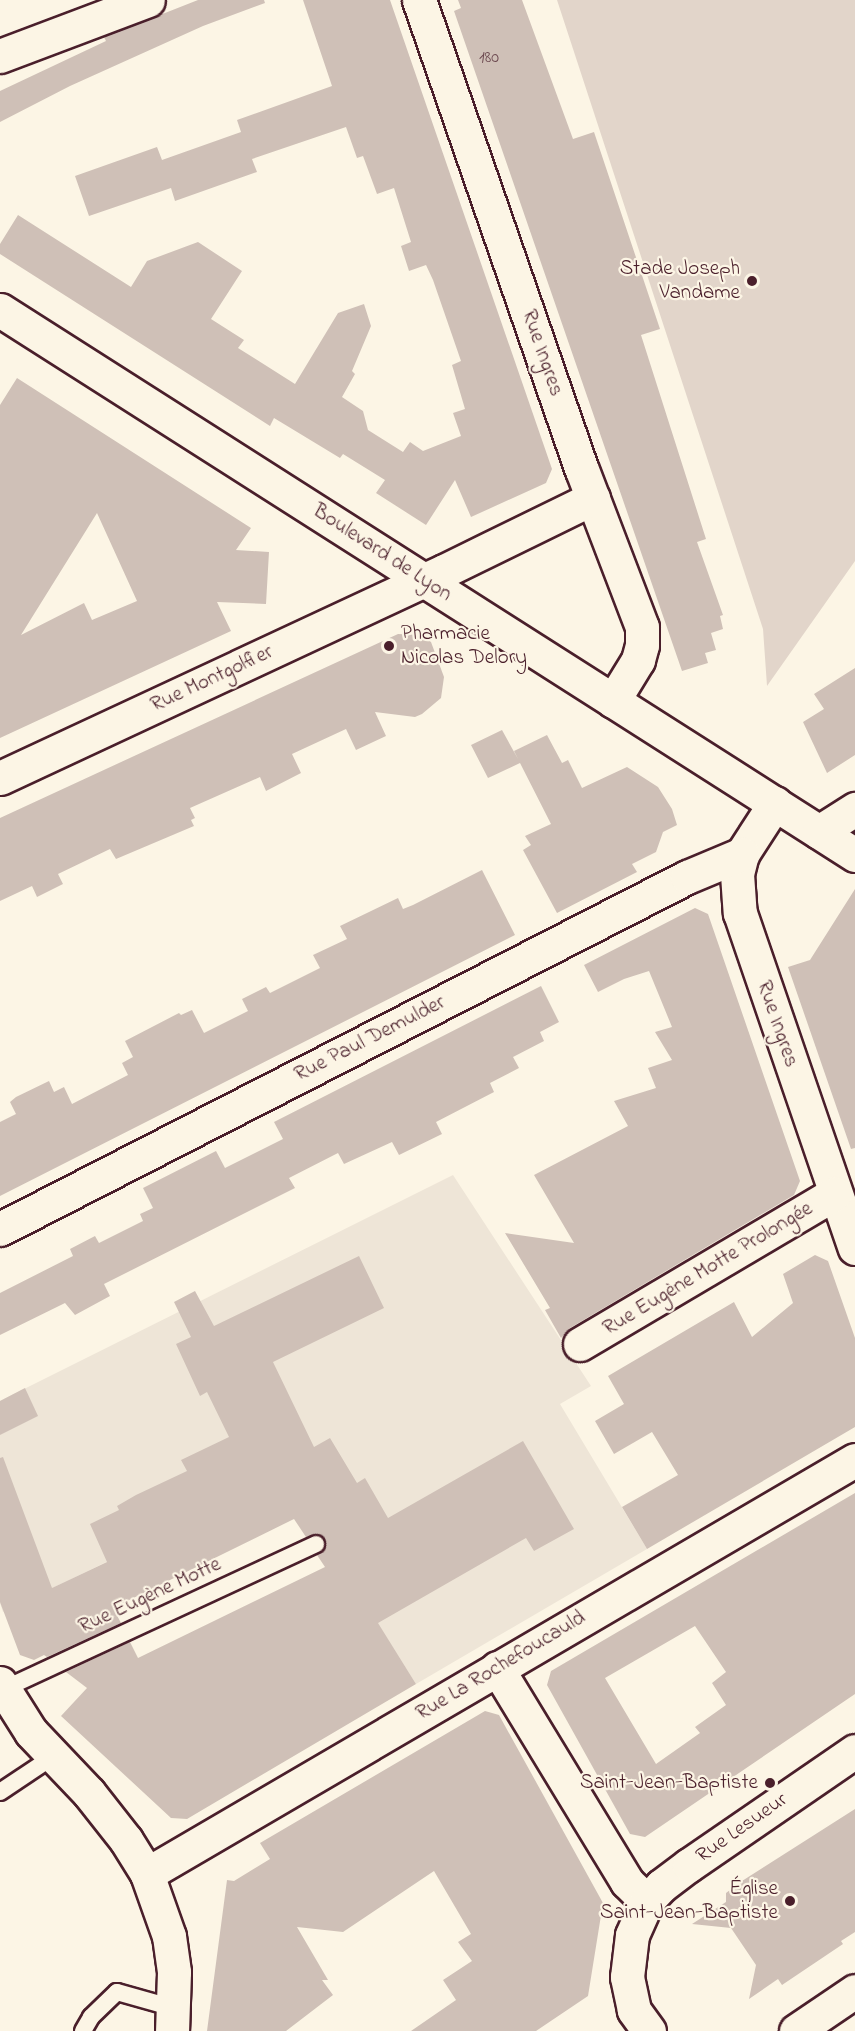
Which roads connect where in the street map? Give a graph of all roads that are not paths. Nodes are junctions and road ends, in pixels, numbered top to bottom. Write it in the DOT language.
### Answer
graph roads {
  1 [pos="148,0"];
  2 [pos="419,0"];
  3 [pos="0,56"];
  4 [pos="0,310"];
  5 [pos="593,498"];
  6 [pos="424,580"];
  7 [pos="613,700"];
  8 [pos="0,778"];
  9 [pos="775,803"];
  10 [pos="855,809"];
  11 [pos="819,832"];
  12 [pos="742,854"];
  13 [pos="855,855"];
  14 [pos="835,1193"];
  15 [pos="0,1229"];
  16 [pos="855,1248"];
  17 [pos="580,1344"];
  18 [pos="855,1460"];
  19 [pos="316,1544"];
  20 [pos="497,1668"];
  21 [pos="2,1686"];
  22 [pos="855,1751"];
  23 [pos="54,1756"];
  24 [pos="0,1792"];
  25 [pos="147,1874"];
  26 [pos="647,1902"];
  27 [pos="855,1991"];
  28 [pos="173,2020"];
  29 [pos="637,2027"];
  30 [pos="83,2031"];
  31 [pos="796,2031"];
  1 -- 3 [label="street"];
  2 -- 5 [label="street, Rue Ingres"];
  4 -- 6 [label="street, Boulevard de Lyon"];
  5 -- 6 [label="street, Rue Montgolfier"];
  5 -- 7 [label="street, Rue Ingres"];
  6 -- 7 [label="street, Boulevard de Lyon"];
  6 -- 8 [label="street, Rue Montgolfier"];
  7 -- 9 [label="street, Boulevard de Lyon"];
  9 -- 11 [label="street, Boulevard de Lyon"];
  9 -- 12 [label="street, Rue Ingres"];
  10 -- 11 [label="street"];
  11 -- 13 [label="street, Boulevard de Lyon"];
  12 -- 14 [label="street, Rue Ingres"];
  12 -- 15 [label="street, Rue Paul Demulder"];
  14 -- 16 [label="street, Rue Ingres"];
  14 -- 17 [label="street, Rue Eugène Motte Prolongée"];
  18 -- 20 [label="street, Rue La Rochefoucauld"];
  19 -- 21 [label="lane, Rue Eugène Motte"];
  20 -- 25 [label="street, Rue La Rochefoucauld"];
  20 -- 26 [label="street"];
  21 -- 23 [label="street"];
  22 -- 26 [label="street, Rue Lesueur"];
  23 -- 24 [label="lane"];
  23 -- 25 [label="street"];
  25 -- 28 [label="street"];
  26 -- 29 [label="street, Rue Lesueur"];
  27 -- 31 [label="street"];
  28 -- 30 [label="lane"];
}
